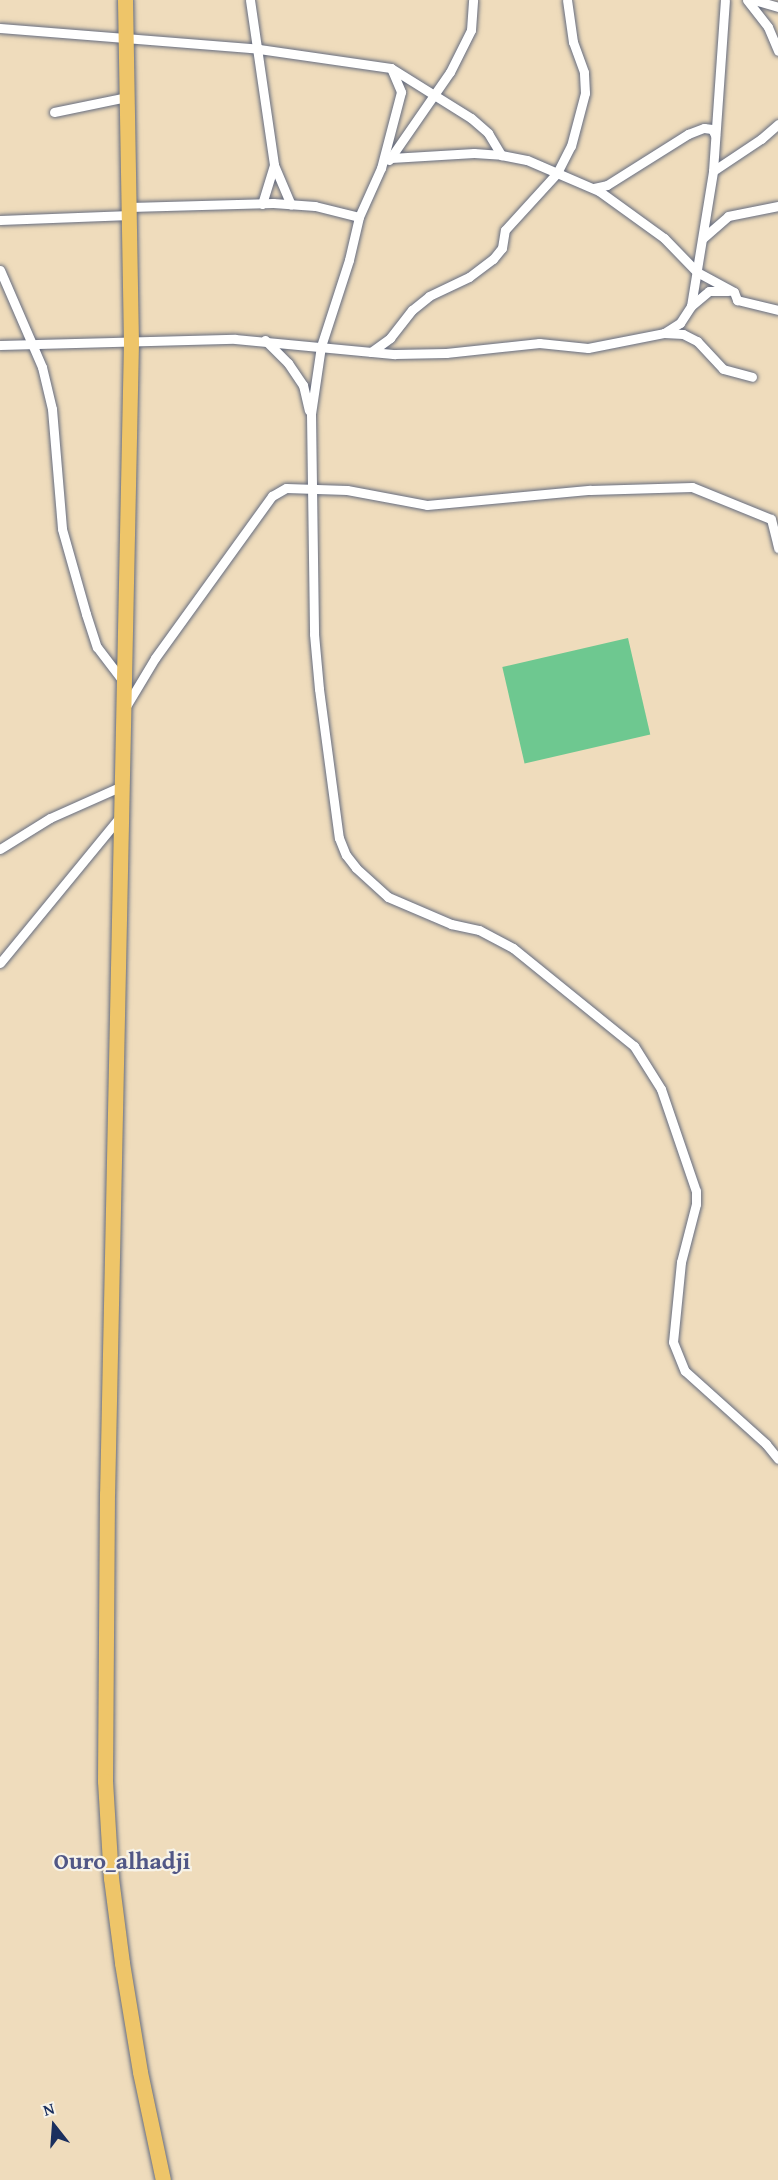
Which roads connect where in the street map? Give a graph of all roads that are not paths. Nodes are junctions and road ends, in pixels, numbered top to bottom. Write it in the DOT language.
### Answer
graph roads {
  1 [pos="125,0"];
  2 [pos="250,0"];
  3 [pos="473,0"];
  4 [pos="567,0"];
  5 [pos="725,0"];
  6 [pos="747,0"];
  7 [pos="754,0"];
  8 [pos="778,7"];
  9 [pos="0,28"];
  10 [pos="126,40"];
  11 [pos="259,49"];
  12 [pos="778,51"];
  13 [pos="391,68"];
  14 [pos="435,94"];
  15 [pos="127,97"];
  16 [pos="54,112"];
  17 [pos="778,124"];
  18 [pos="715,135"];
  19 [pos="501,154"];
  20 [pos="391,158"];
  21 [pos="274,165"];
  22 [pos="381,168"];
  23 [pos="713,171"];
  24 [pos="557,173"];
  25 [pos="594,188"];
  26 [pos="262,204"];
  27 [pos="291,205"];
  28 [pos="778,206"];
  29 [pos="130,211"];
  30 [pos="359,217"];
  31 [pos="0,220"];
  32 [pos="704,238"];
  33 [pos="0,270"];
  34 [pos="697,272"];
  35 [pos="734,292"];
  36 [pos="691,306"];
  37 [pos="778,310"];
  38 [pos="664,333"];
  39 [pos="265,340"];
  40 [pos="131,342"];
  41 [pos="33,343"];
  42 [pos="0,345"];
  43 [pos="321,346"];
  44 [pos="371,352"];
  45 [pos="752,377"];
  46 [pos="310,414"];
  47 [pos="313,489"];
  48 [pos="778,548"];
  49 [pos="123,681"];
  50 [pos="123,712"];
  51 [pos="122,786"];
  52 [pos="121,816"];
  53 [pos="0,849"];
  54 [pos="0,963"];
  55 [pos="778,1459"];
  56 [pos="162,2180"];
  1 -- 10 [label="main road"];
  2 -- 11 [label="street"];
  3 -- 14 [label="street"];
  4 -- 24 [label="street"];
  5 -- 18 [label="street"];
  6 -- 12 [label="street"];
  7 -- 8 [label="street"];
  9 -- 10 [label="street"];
  10 -- 11 [label="street"];
  10 -- 15 [label="main road"];
  11 -- 13 [label="street"];
  11 -- 21 [label="street"];
  13 -- 14 [label="street"];
  13 -- 22 [label="street"];
  14 -- 19 [label="street"];
  14 -- 20 [label="street"];
  15 -- 16 [label="street"];
  15 -- 29 [label="main road"];
  17 -- 23 [label="street"];
  18 -- 23 [label="street"];
  18 -- 25 [label="street"];
  19 -- 20 [label="street"];
  19 -- 24 [label="street"];
  20 -- 22 [label="street"];
  21 -- 26 [label="street"];
  21 -- 27 [label="street"];
  22 -- 30 [label="street"];
  23 -- 32 [label="street"];
  24 -- 25 [label="street"];
  24 -- 44 [label="street"];
  25 -- 34 [label="street"];
  26 -- 27 [label="street"];
  26 -- 29 [label="street"];
  27 -- 30 [label="street"];
  28 -- 32 [label="street"];
  29 -- 31 [label="street"];
  29 -- 40 [label="main road"];
  30 -- 43 [label="street"];
  32 -- 34 [label="street"];
  33 -- 41 [label="street"];
  34 -- 35 [label="street"];
  34 -- 36 [label="street"];
  35 -- 36 [label="street"];
  35 -- 37 [label="street"];
  36 -- 38 [label="street"];
  38 -- 44 [label="street"];
  38 -- 45 [label="street"];
  39 -- 40 [label="street"];
  39 -- 43 [label="street"];
  39 -- 46 [label="street"];
  40 -- 41 [label="street"];
  40 -- 49 [label="main road"];
  41 -- 42 [label="street"];
  41 -- 49 [label="street"];
  43 -- 44 [label="street"];
  43 -- 46 [label="street"];
  46 -- 47 [label="street"];
  47 -- 48 [label="street"];
  47 -- 50 [label="street"];
  47 -- 55 [label="street"];
  49 -- 50 [label="main road"];
  50 -- 51 [label="main road"];
  51 -- 52 [label="main road"];
  51 -- 53 [label="street"];
  52 -- 54 [label="street"];
  52 -- 56 [label="main road"];
}
